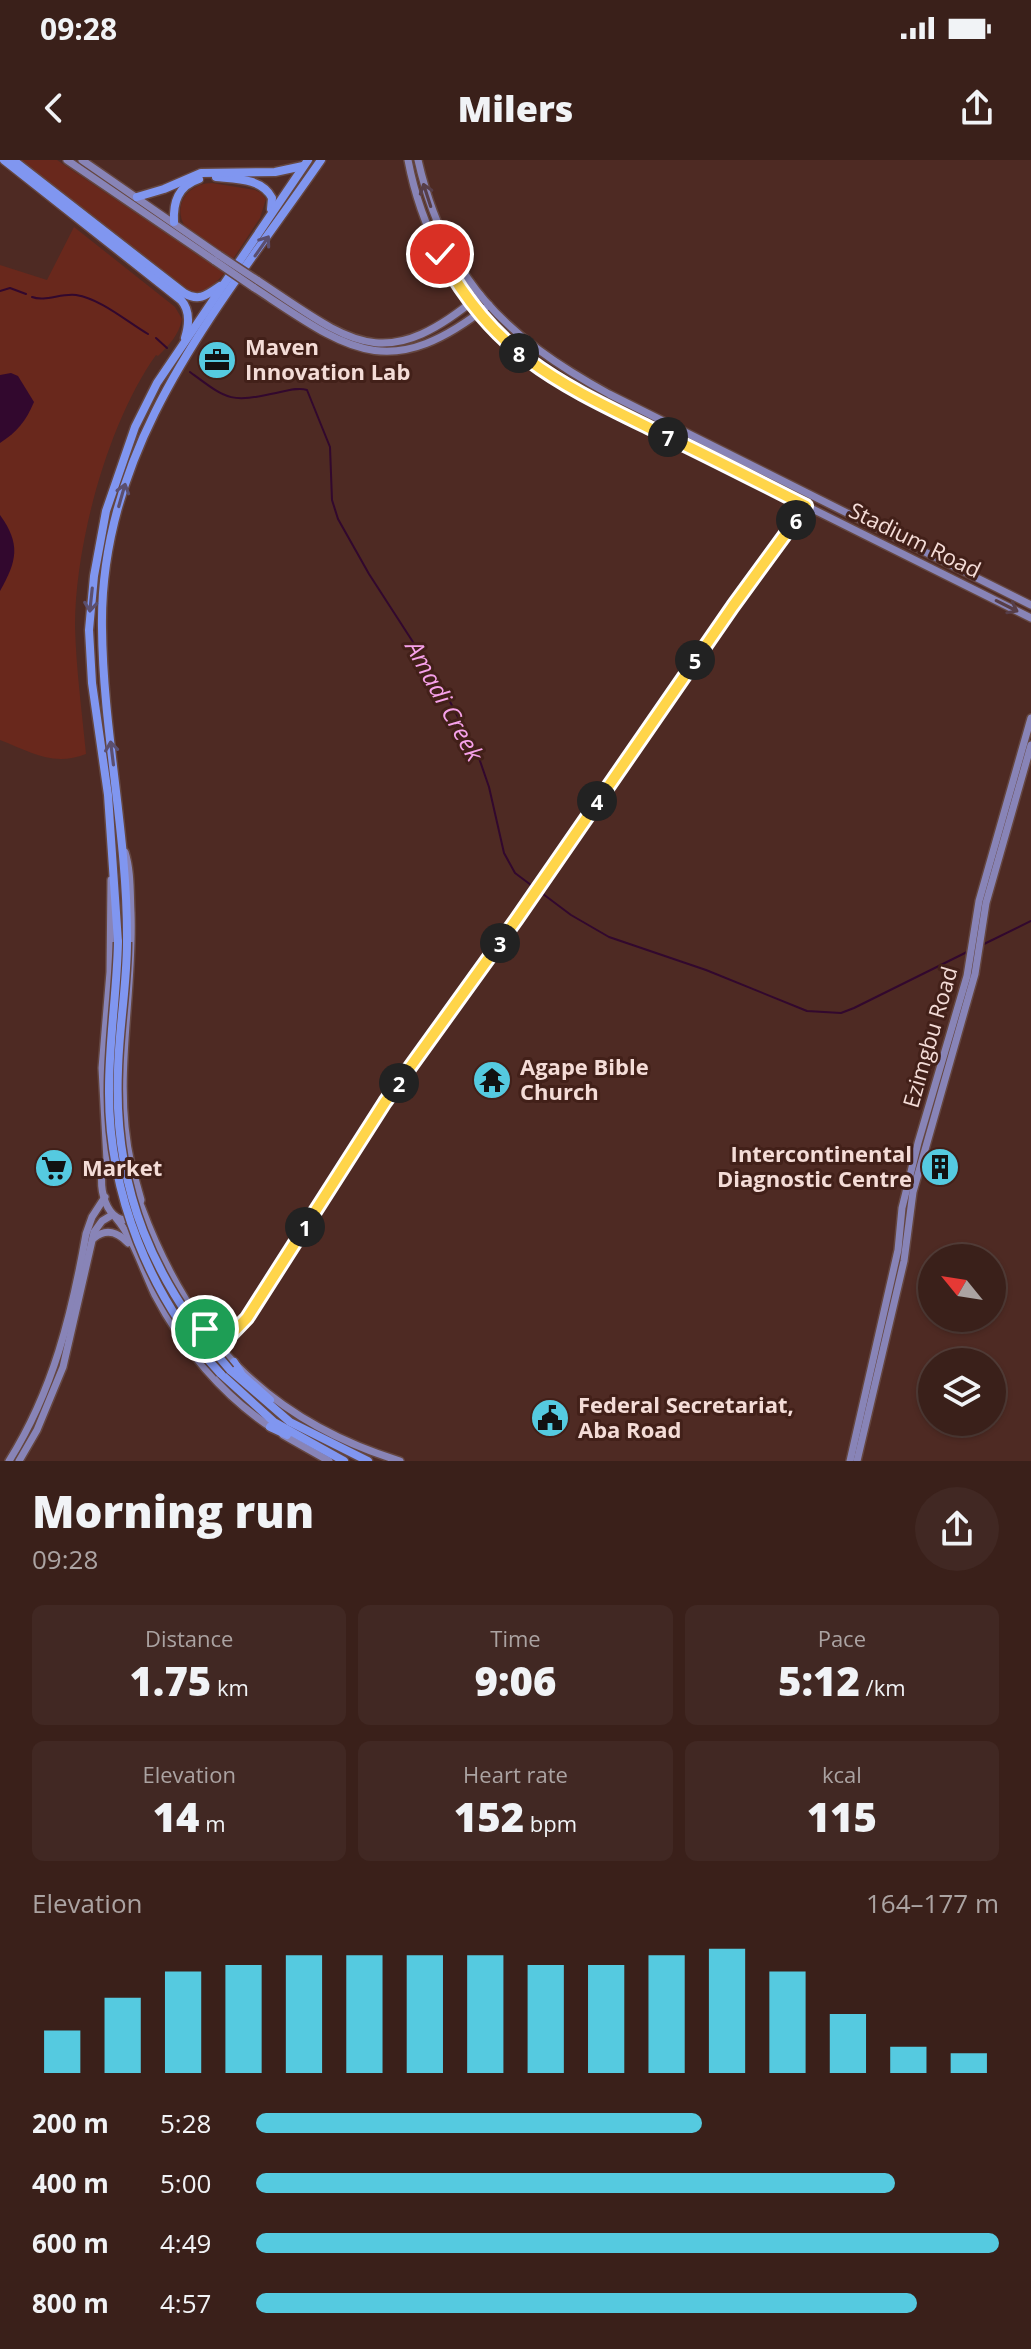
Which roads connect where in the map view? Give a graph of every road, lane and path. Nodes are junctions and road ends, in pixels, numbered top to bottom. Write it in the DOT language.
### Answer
graph roads {
  1 [pos="4,160"];
  2 [pos="13,160"];
  3 [pos="67,160"];
  4 [pos="82,160"];
  5 [pos="321,160"];
  6 [pos="408,160"];
  7 [pos="418,160"];
  8 [pos="306,163"];
  9 [pos="137,197"];
  10 [pos="269,216"];
  11 [pos="174,222"];
  12 [pos="217,258"];
  13 [pos="224,284"];
  14 [pos="255,284"];
  15 [pos="480,295"];
  16 [pos="470,303"];
  17 [pos="489,305"];
  18 [pos="478,314"];
  19 [pos="184,343"];
  20 [pos="806,506"];
  21 [pos="1031,605"];
  22 [pos="1031,618"];
  23 [pos="1031,718"];
  24 [pos="1031,745"];
  25 [pos="122,844"];
  26 [pos="113,858"];
  27 [pos="977,935"];
  28 [pos="123,942"];
  29 [pos="975,957"];
  30 [pos="107,1161"];
  31 [pos="131,1164"];
  32 [pos="105,1197"];
  33 [pos="141,1206"];
  34 [pos="114,1217"];
  35 [pos="92,1239"];
  36 [pos="133,1251"];
  37 [pos="219,1347"];
  38 [pos="232,1366"];
  39 [pos="270,1427"];
  40 [pos="329,1457"];
  41 [pos="9,1461"];
  42 [pos="19,1461"];
  43 [pos="344,1461"];
  44 [pos="368,1461"];
  45 [pos="400,1461"];
  46 [pos="850,1461"];
  47 [pos="857,1461"];
  1 -- 19 [label="highway"];
  2 -- 13 [label="highway"];
  3 -- 12 [label="main road"];
  4 -- 9 [label="main road"];
  25 -- 5 [label="highway, one-way"];
  6 -- 16 [label="main road, Stadium Road"];
  15 -- 7 [label="main road, Stadium Road, one-way"];
  8 -- 9 [label="highway"];
  8 -- 10 [label="highway"];
  9 -- 11 [label="main road"];
  10 -- 11 [label="highway"];
  10 -- 13 [label="highway"];
  11 -- 12 [label="main road"];
  12 -- 14 [label="main road, bridge"];
  13 -- 19 [label="highway"];
  14 -- 16 [label="main road"];
  14 -- 18 [label="main road"];
  15 -- 16 [label="main road"];
  15 -- 17 [label="main road, Stadium Road"];
  16 -- 18 [label="main road, Stadium Road"];
  17 -- 18 [label="main road"];
  17 -- 21 [label="main road, Stadium Road"];
  18 -- 20 [label="main road, Stadium Road"];
  19 -- 26 [label="highway, one-way"];
  20 -- 22 [label="main road, Stadium Road, one-way"];
  20 -- 37 [label="street"];
  23 -- 27 [label="main road, Ezimgbu Road"];
  24 -- 27 [label="main road, Ezimgbu Road"];
  25 -- 28 [label="highway"];
  25 -- 31 [label="main road"];
  26 -- 28 [label="highway"];
  26 -- 30 [label="main road"];
  27 -- 29 [label="main road, Ezimgbu Road"];
  28 -- 38 [label="highway, bridge"];
  28 -- 40 [label="highway, bridge"];
  29 -- 46 [label="main road, Ezimgbu Road"];
  29 -- 47 [label="main road, Ezimgbu Road"];
  30 -- 31 [label="main road"];
  30 -- 32 [label="main road"];
  31 -- 33 [label="main road"];
  32 -- 34 [label="main road"];
  32 -- 41 [label="main road"];
  33 -- 34 [label="main road"];
  33 -- 37 [label="main road"];
  34 -- 35 [label="main road"];
  34 -- 36 [label="main road"];
  35 -- 36 [label="main road"];
  35 -- 42 [label="main road"];
  36 -- 39 [label="main road"];
  37 -- 38 [label="main road"];
  38 -- 44 [label="highway"];
  38 -- 45 [label="main road"];
  39 -- 40 [label="highway"];
  40 -- 43 [label="highway"];
}
